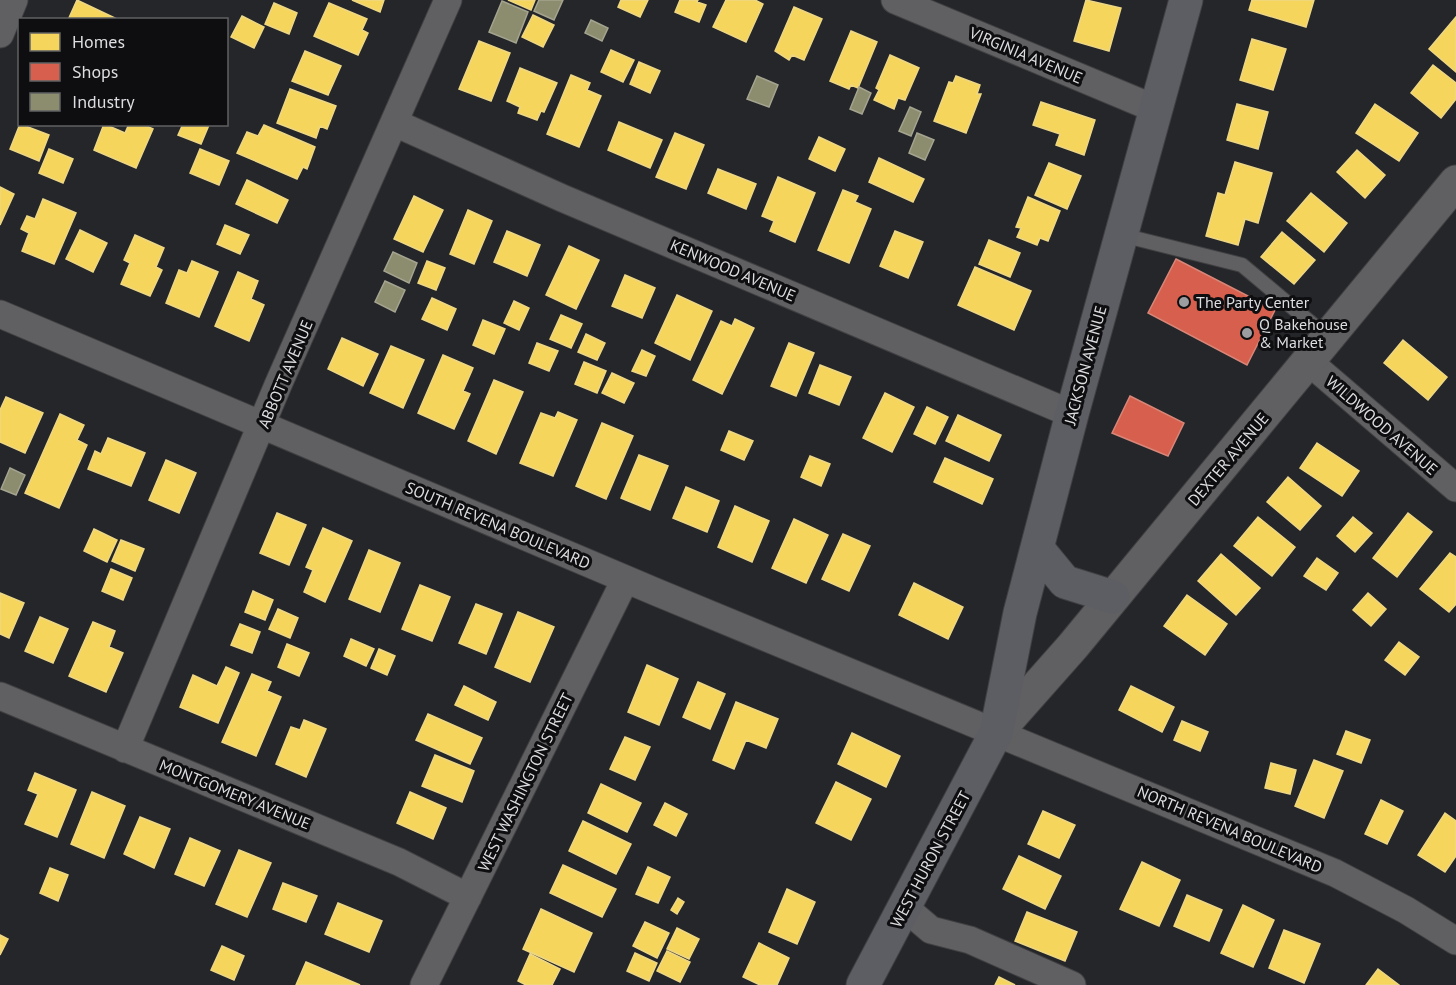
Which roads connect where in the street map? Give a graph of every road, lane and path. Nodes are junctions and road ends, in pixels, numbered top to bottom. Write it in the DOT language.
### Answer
graph roads {
  1 [pos="15,0"];
  2 [pos="448,0"];
  3 [pos="895,0"];
  4 [pos="1186,0"];
  5 [pos="0,34"];
  6 [pos="1158,110"];
  7 [pos="395,123"];
  8 [pos="1456,182"];
  9 [pos="1122,235"];
  10 [pos="0,314"];
  11 [pos="1319,350"];
  12 [pos="1072,414"];
  13 [pos="263,424"];
  14 [pos="1456,488"];
  15 [pos="1037,548"];
  16 [pos="625,579"];
  17 [pos="1113,597"];
  18 [pos="0,696"];
  19 [pos="996,734"];
  20 [pos="125,749"];
  21 [pos="468,897"];
  22 [pos="904,907"];
  23 [pos="1456,941"];
  24 [pos="424,985"];
  25 [pos="863,985"];
  26 [pos="1072,985"];
  1 -- 5 [label="street"];
  2 -- 7 [label="street, ABBOTT AVENUE"];
  3 -- 6 [label="street, VIRGINIA AVENUE"];
  4 -- 6 [label="main road, JACKSON AVENUE"];
  6 -- 9 [label="main road, JACKSON AVENUE"];
  7 -- 12 [label="street, KENWOOD AVENUE"];
  7 -- 13 [label="street, ABBOTT AVENUE"];
  8 -- 11 [label="main road, DEXTER AVENUE"];
  9 -- 11 [label="lane"];
  9 -- 12 [label="main road, JACKSON AVENUE"];
  10 -- 13 [label="street, SOUTH REVENA BOULEVARD"];
  11 -- 14 [label="street, WILDWOOD AVENUE"];
  11 -- 17 [label="main road, DEXTER AVENUE"];
  12 -- 15 [label="main road, JACKSON AVENUE"];
  13 -- 16 [label="street, SOUTH REVENA BOULEVARD"];
  13 -- 20 [label="street, ABBOTT AVENUE"];
  15 -- 17 [label="main road"];
  15 -- 19 [label="main road, JACKSON AVENUE"];
  16 -- 19 [label="street, SOUTH REVENA BOULEVARD"];
  16 -- 21 [label="street, WEST WASHINGTON STREET"];
  17 -- 19 [label="main road, DEXTER AVENUE"];
  18 -- 20 [label="street, MONTGOMERY AVENUE"];
  19 -- 22 [label="main road, WEST HURON STREET"];
  19 -- 23 [label="street, NORTH REVENA BOULEVARD"];
  20 -- 21 [label="street, MONTGOMERY AVENUE"];
  21 -- 24 [label="street, WEST WASHINGTON STREET"];
  22 -- 25 [label="main road, WEST HURON STREET"];
  22 -- 26 [label="street"];
}
